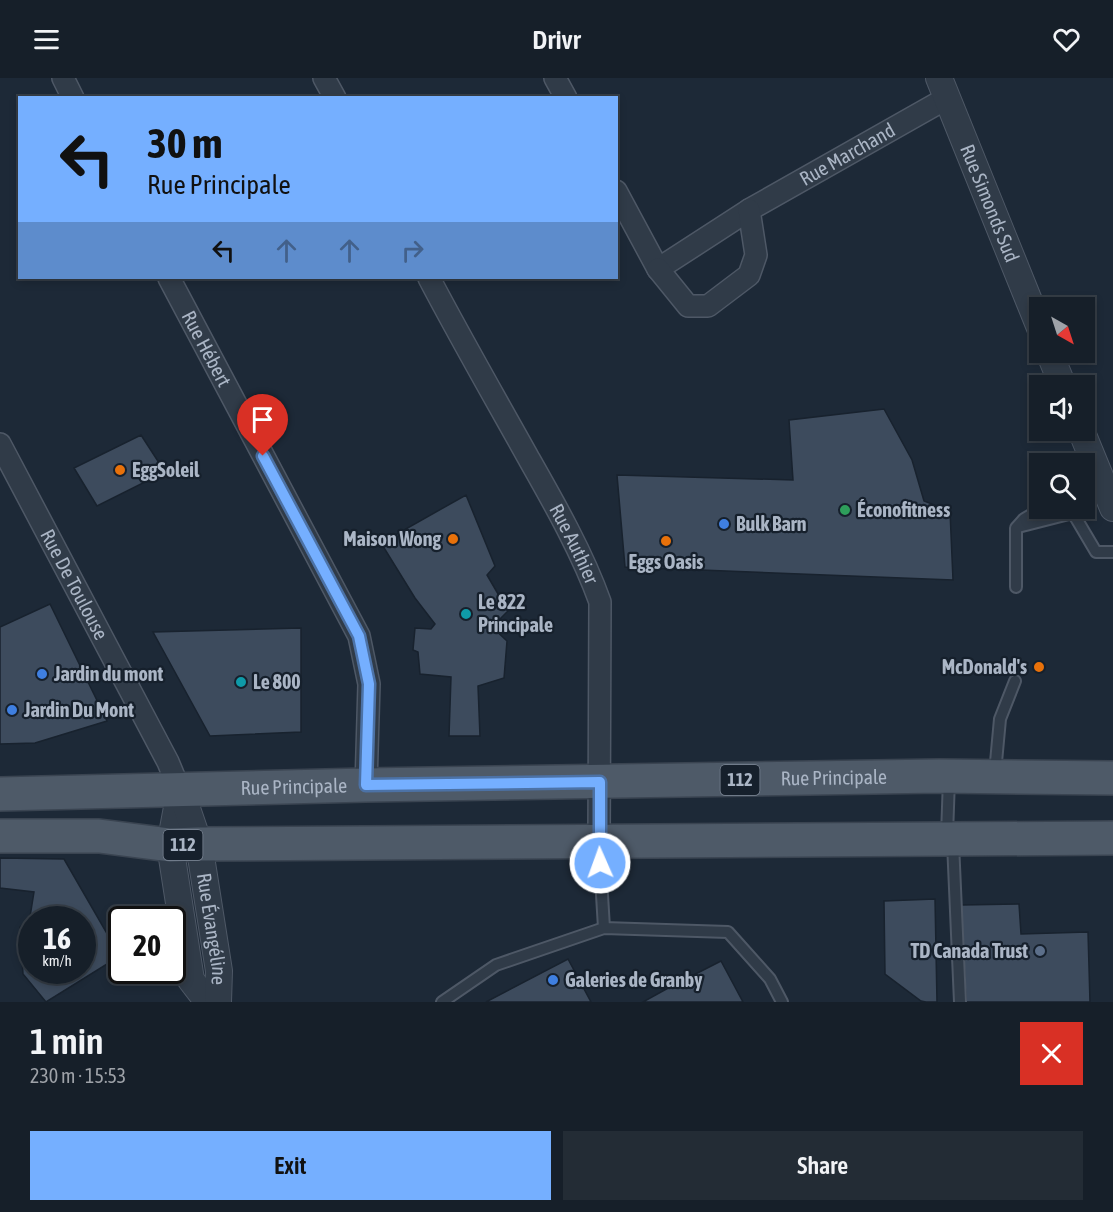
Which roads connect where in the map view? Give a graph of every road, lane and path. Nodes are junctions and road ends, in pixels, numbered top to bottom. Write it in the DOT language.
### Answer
graph roads {
  1 [pos="63,78"];
  2 [pos="324,78"];
  3 [pos="555,78"];
  4 [pos="943,88"];
  5 [pos="72,96"];
  6 [pos="333,96"];
  7 [pos="565,96"];
  8 [pos="618,195"];
  9 [pos="749,210"];
  10 [pos="658,269"];
  11 [pos="170,279"];
  12 [pos="430,279"];
  13 [pos="1029,301"];
  14 [pos="1086,441"];
  15 [pos="0,444"];
  16 [pos="1113,508"];
  17 [pos="1029,516"];
  18 [pos="1050,519"];
  19 [pos="1077,519"];
  20 [pos="1016,528"];
  21 [pos="1113,552"];
  22 [pos="1016,587"];
  23 [pos="1016,681"];
  24 [pos="949,775"];
  25 [pos="995,776"];
  26 [pos="1113,778"];
  27 [pos="600,782"];
  28 [pos="366,785"];
  29 [pos="180,791"];
  30 [pos="0,794"];
  31 [pos="0,836"];
  32 [pos="1113,838"];
  33 [pos="950,839"];
  34 [pos="599,842"];
  35 [pos="185,844"];
  36 [pos="604,928"];
  37 [pos="208,1002"];
  38 [pos="218,1002"];
  39 [pos="442,1002"];
  40 [pos="782,1002"];
  41 [pos="960,1002"];
  1 -- 5 [label="street"];
  2 -- 6 [label="street"];
  3 -- 7 [label="street"];
  4 -- 9 [label="street, Rue Marchand"];
  4 -- 13 [label="street, Rue Simonds Sud"];
  8 -- 10 [label="street"];
  9 -- 10 [label="street, Rue Marchand"];
  9 -- 10 [label="street"];
  11 -- 28 [label="street, Rue Hébert"];
  12 -- 27 [label="street, Rue Authier"];
  14 -- 16 [label="street"];
  15 -- 29 [label="street, Rue De Toulouse"];
  17 -- 20 [label="lane"];
  18 -- 20 [label="lane"];
  19 -- 21 [label="lane"];
  20 -- 22 [label="lane"];
  23 -- 25 [label="lane"];
  24 -- 25 [label="main road, Rue Principale / 112"];
  24 -- 27 [label="main road, Rue Principale / 112"];
  24 -- 33 [label="lane"];
  25 -- 26 [label="main road, Rue Principale / 112"];
  27 -- 28 [label="main road, Rue Principale / 112"];
  27 -- 34 [label="street, Rue Authier"];
  28 -- 29 [label="main road, Rue Principale / 112"];
  29 -- 30 [label="main road, Rue Principale / 112"];
  29 -- 35 [label="street, Rue Évangéline"];
  31 -- 35 [label="main road, 112"];
  32 -- 33 [label="main road, 112"];
  33 -- 34 [label="main road, 112"];
  33 -- 41 [label="lane"];
  34 -- 35 [label="main road, 112"];
  34 -- 36 [label="lane"];
  35 -- 37 [label="street, Rue Évangéline"];
  35 -- 38 [label="street, Rue Évangéline"];
  36 -- 39 [label="lane"];
  36 -- 40 [label="lane"];
}
